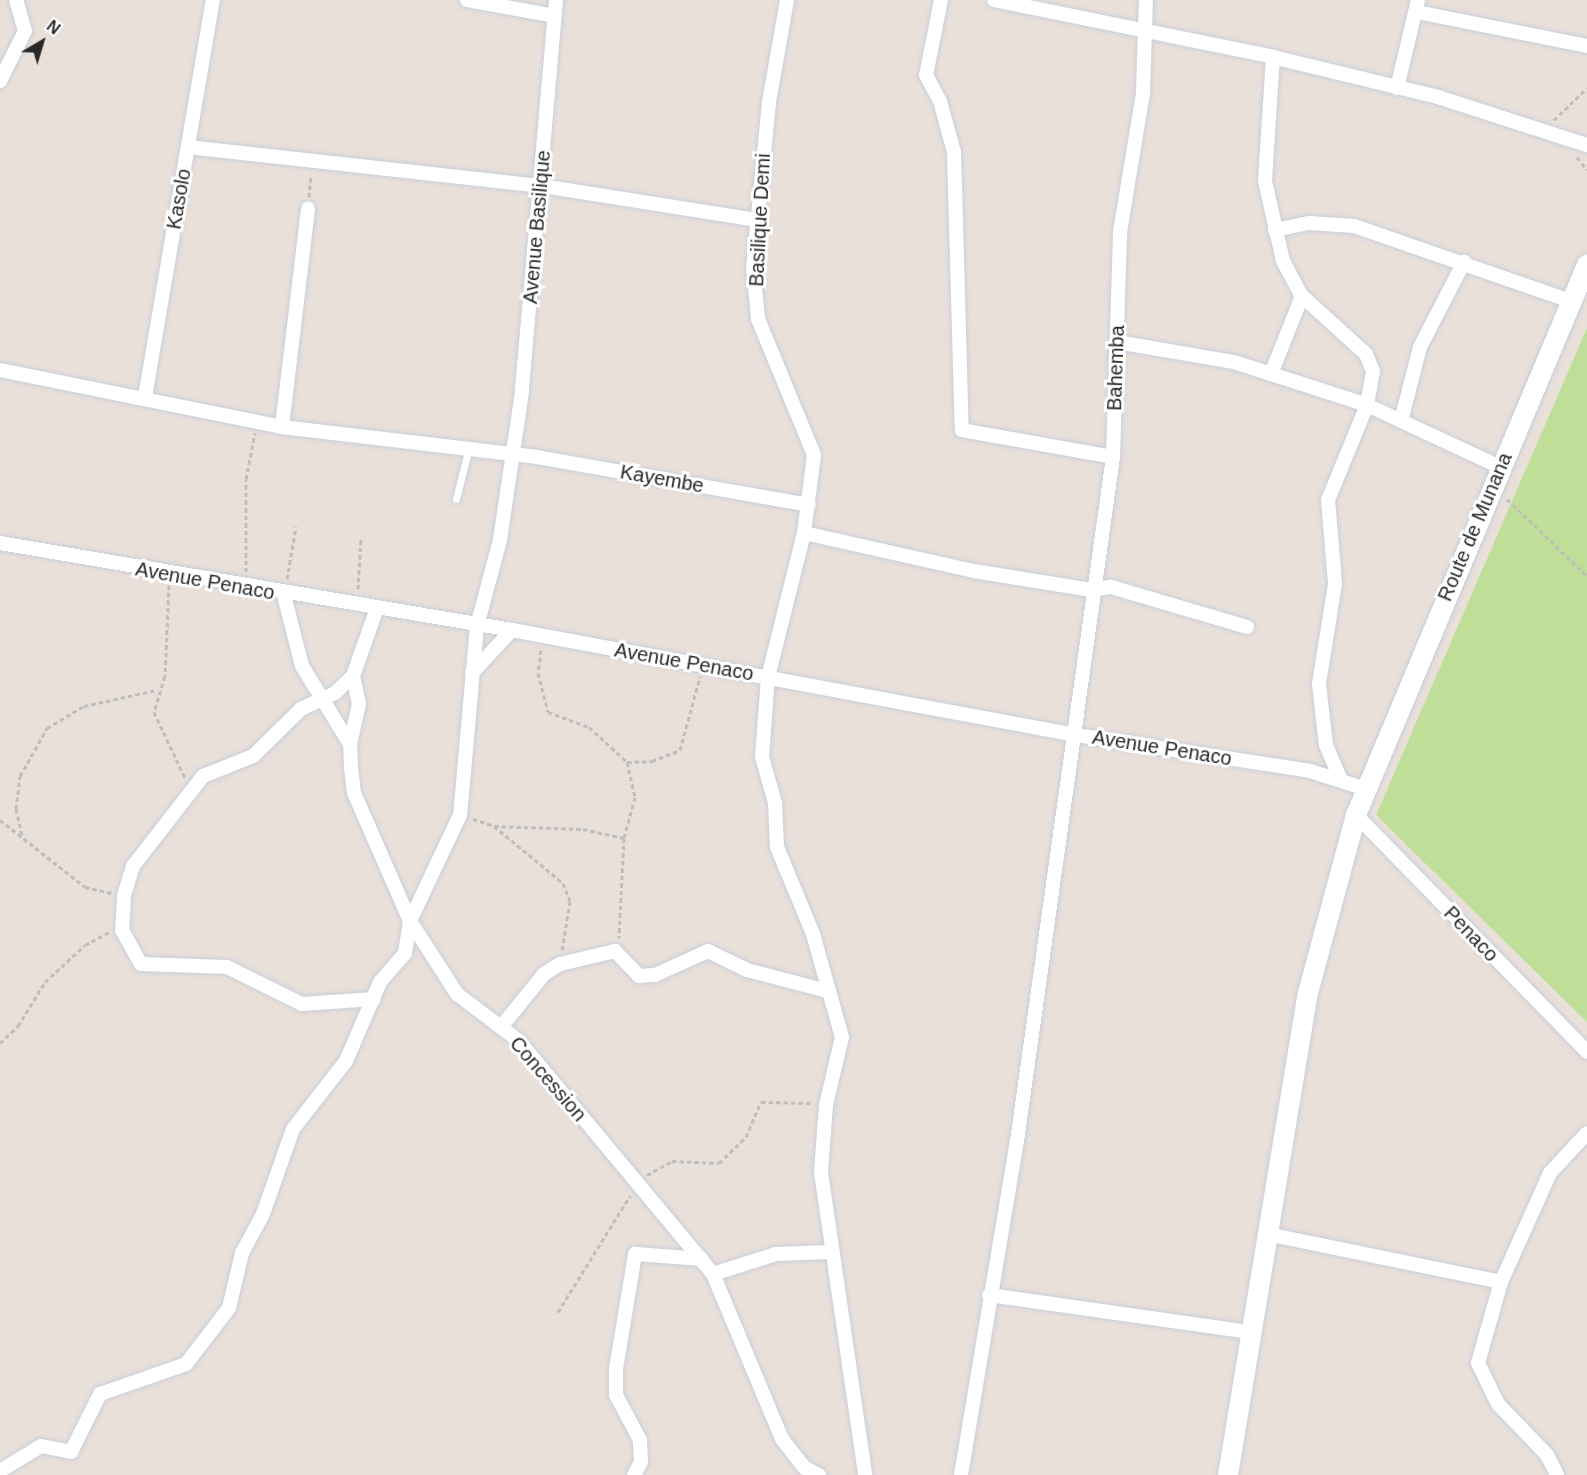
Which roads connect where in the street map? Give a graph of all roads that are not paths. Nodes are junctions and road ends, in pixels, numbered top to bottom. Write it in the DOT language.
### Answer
graph roads {
  1 [pos="16,0"];
  2 [pos="213,0"];
  3 [pos="466,0"];
  4 [pos="556,0"];
  5 [pos="786,0"];
  6 [pos="941,0"];
  7 [pos="994,0"];
  8 [pos="1146,0"];
  9 [pos="1417,6"];
  10 [pos="555,16"];
  11 [pos="1143,30"];
  12 [pos="1587,46"];
  13 [pos="1273,57"];
  14 [pos="0,81"];
  15 [pos="1397,88"];
  16 [pos="1587,145"];
  17 [pos="188,147"];
  18 [pos="542,186"];
  19 [pos="308,209"];
  20 [pos="756,220"];
  21 [pos="1275,230"];
  22 [pos="1464,262"];
  23 [pos="1587,265"];
  24 [pos="1302,296"];
  25 [pos="1571,301"];
  26 [pos="1117,342"];
  27 [pos="0,370"];
  28 [pos="1271,374"];
  29 [pos="145,397"];
  30 [pos="1367,405"];
  31 [pos="1401,421"];
  32 [pos="282,427"];
  33 [pos="468,451"];
  34 [pos="515,454"];
  35 [pos="1113,457"];
  36 [pos="1500,467"];
  37 [pos="456,500"];
  38 [pos="809,506"];
  39 [pos="804,533"];
  40 [pos="0,543"];
  41 [pos="1091,590"];
  42 [pos="284,595"];
  43 [pos="376,611"];
  44 [pos="477,626"];
  45 [pos="1247,627"];
  46 [pos="512,630"];
  47 [pos="472,673"];
  48 [pos="353,676"];
  49 [pos="768,677"];
  50 [pos="321,698"];
  51 [pos="1076,735"];
  52 [pos="350,744"];
  53 [pos="1340,778"];
  54 [pos="1365,789"];
  55 [pos="1356,815"];
  56 [pos="410,921"];
  57 [pos="824,990"];
  58 [pos="374,999"];
  59 [pos="501,1027"];
  60 [pos="1587,1052"];
  61 [pos="1587,1133"];
  62 [pos="1267,1234"];
  63 [pos="829,1252"];
  64 [pos="702,1259"];
  65 [pos="713,1275"];
  66 [pos="1501,1282"];
  67 [pos="989,1295"];
  68 [pos="1250,1332"];
  69 [pos="0,1471"];
  70 [pos="634,1475"];
  71 [pos="819,1475"];
  72 [pos="865,1475"];
  73 [pos="961,1475"];
  74 [pos="1228,1475"];
  75 [pos="1557,1475"];
  1 -- 14 [label="street"];
  2 -- 17 [label="street, Kasolo"];
  3 -- 10 [label="street"];
  4 -- 10 [label="street, Avenue Basilique"];
  5 -- 20 [label="street, Basilique Demi"];
  6 -- 35 [label="street"];
  7 -- 11 [label="street"];
  8 -- 11 [label="street, Bahemba"];
  9 -- 12 [label="street"];
  9 -- 15 [label="street"];
  10 -- 18 [label="street, Avenue Basilique"];
  11 -- 13 [label="street"];
  11 -- 26 [label="street, Bahemba"];
  13 -- 15 [label="street"];
  13 -- 21 [label="street"];
  15 -- 16 [label="street"];
  17 -- 18 [label="street"];
  17 -- 29 [label="street, Kasolo"];
  18 -- 20 [label="street"];
  18 -- 34 [label="street, Avenue Basilique"];
  19 -- 32 [label="street"];
  20 -- 38 [label="street, Basilique Demi"];
  21 -- 22 [label="street"];
  21 -- 24 [label="street"];
  22 -- 25 [label="street"];
  22 -- 31 [label="street"];
  23 -- 25 [label="main road, Route de Munana"];
  24 -- 28 [label="street"];
  24 -- 30 [label="street"];
  25 -- 36 [label="main road, Route de Munana"];
  26 -- 28 [label="street"];
  26 -- 35 [label="street, Bahemba"];
  27 -- 29 [label="street, Kayembe"];
  28 -- 30 [label="street"];
  29 -- 32 [label="street, Kayembe"];
  30 -- 31 [label="street"];
  30 -- 53 [label="street"];
  31 -- 36 [label="street"];
  32 -- 33 [label="street, Kayembe"];
  33 -- 34 [label="street, Kayembe"];
  33 -- 37 [label="lane"];
  34 -- 38 [label="street, Kayembe"];
  34 -- 44 [label="street, Avenue Basilique"];
  35 -- 41 [label="street, Bahemba"];
  36 -- 54 [label="main road, Route de Munana"];
  38 -- 39 [label="street, Basilique Demi"];
  39 -- 41 [label="street"];
  39 -- 49 [label="street, Basilique Demi"];
  40 -- 42 [label="street, Avenue Penaco"];
  41 -- 45 [label="street"];
  41 -- 51 [label="street, Bahemba"];
  42 -- 43 [label="street, Avenue Penaco"];
  42 -- 50 [label="street"];
  43 -- 44 [label="street, Avenue Penaco"];
  43 -- 48 [label="street"];
  44 -- 46 [label="street, Avenue Penaco"];
  44 -- 47 [label="street"];
  46 -- 47 [label="street"];
  46 -- 49 [label="street, Avenue Penaco"];
  47 -- 56 [label="street"];
  48 -- 50 [label="street"];
  48 -- 52 [label="street"];
  49 -- 51 [label="street, Avenue Penaco"];
  49 -- 57 [label="street, Basilique Demi"];
  50 -- 52 [label="street"];
  50 -- 58 [label="street"];
  51 -- 53 [label="street, Avenue Penaco"];
  51 -- 67 [label="street, Bahemba"];
  52 -- 56 [label="street, Concession"];
  53 -- 54 [label="street, Avenue Penaco"];
  54 -- 55 [label="main road, Route de Munana"];
  55 -- 60 [label="street, Penaco"];
  55 -- 62 [label="main road, Route de Munana"];
  56 -- 58 [label="street"];
  56 -- 59 [label="street, Concession"];
  57 -- 59 [label="street"];
  57 -- 63 [label="street, Basilique Demi"];
  58 -- 69 [label="street"];
  59 -- 64 [label="street, Concession"];
  61 -- 66 [label="street"];
  62 -- 66 [label="street"];
  62 -- 68 [label="main road, Route de Munana"];
  63 -- 65 [label="street"];
  63 -- 72 [label="street, Basilique Demi"];
  64 -- 65 [label="street, Concession"];
  64 -- 70 [label="street"];
  65 -- 71 [label="street, Concession"];
  66 -- 75 [label="street"];
  67 -- 68 [label="street"];
  67 -- 73 [label="street, Bahemba"];
  68 -- 74 [label="main road, Route de Munana"];
}
